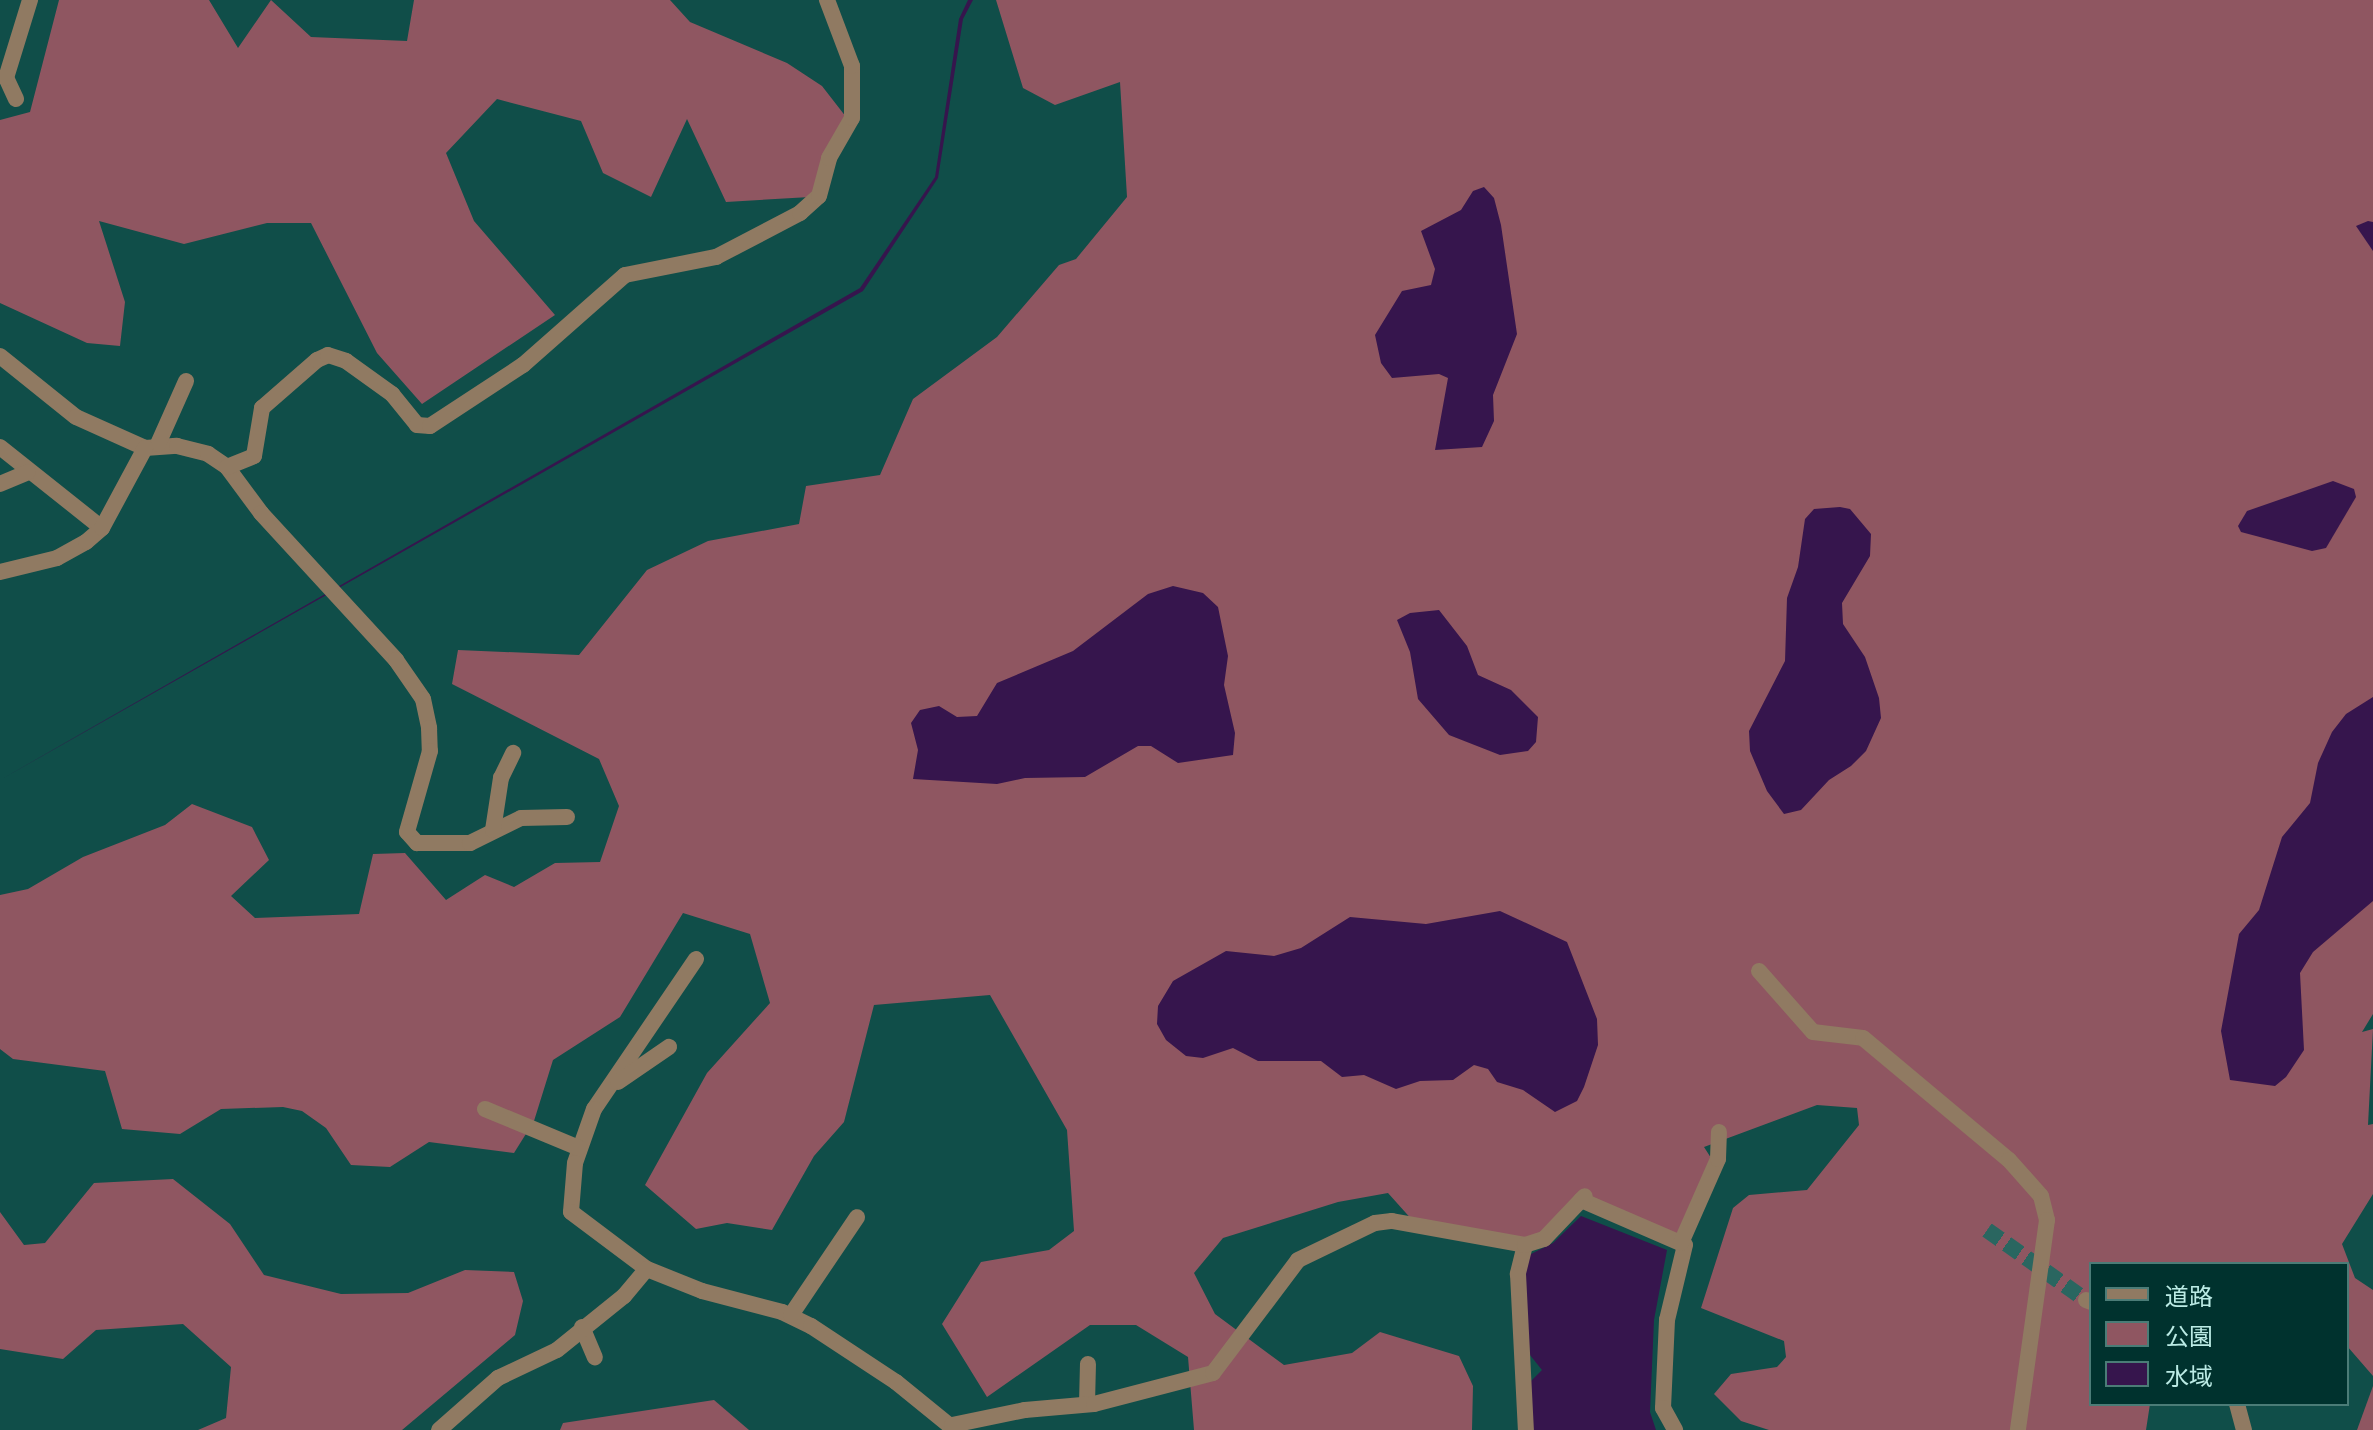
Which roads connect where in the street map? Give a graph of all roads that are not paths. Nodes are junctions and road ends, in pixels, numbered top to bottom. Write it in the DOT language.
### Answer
graph roads {
  1 [pos="30,0"];
  2 [pos="827,0"];
  3 [pos="16,99"];
  4 [pos="0,356"];
  5 [pos="186,381"];
  6 [pos="152,446"];
  7 [pos="0,447"];
  8 [pos="227,467"];
  9 [pos="28,472"];
  10 [pos="0,484"];
  11 [pos="102,528"];
  12 [pos="0,572"];
  13 [pos="513,753"];
  14 [pos="567,817"];
  15 [pos="493,830"];
  16 [pos="696,959"];
  17 [pos="1759,971"];
  18 [pos="669,1047"];
  19 [pos="608,1089"];
  20 [pos="485,1109"];
  21 [pos="1719,1132"];
  22 [pos="579,1148"];
  23 [pos="857,1217"];
  24 [pos="1681,1243"];
  25 [pos="1525,1245"];
  26 [pos="647,1269"];
  27 [pos="791,1315"];
  28 [pos="582,1327"];
  29 [pos="595,1357"];
  30 [pos="1088,1364"];
  31 [pos="1087,1404"];
  32 [pos="2238,1406"];
  33 [pos="953,1428"];
  34 [pos="439,1430"];
  35 [pos="1526,1430"];
  36 [pos="1675,1430"];
  37 [pos="2018,1430"];
  38 [pos="2244,1430"];
  1 -- 3 [label="street"];
  2 -- 8 [label="street"];
  4 -- 6 [label="street"];
  5 -- 6 [label="street"];
  6 -- 8 [label="street"];
  6 -- 11 [label="street"];
  7 -- 9 [label="street"];
  8 -- 15 [label="street"];
  9 -- 10 [label="street"];
  9 -- 11 [label="street"];
  11 -- 12 [label="street"];
  13 -- 15 [label="street"];
  14 -- 15 [label="street"];
  16 -- 19 [label="street"];
  17 -- 37 [label="street"];
  18 -- 19 [label="street"];
  19 -- 22 [label="street"];
  20 -- 22 [label="street"];
  21 -- 24 [label="street"];
  22 -- 26 [label="street"];
  23 -- 27 [label="street"];
  24 -- 25 [label="street"];
  24 -- 36 [label="street"];
  25 -- 31 [label="street"];
  25 -- 35 [label="street"];
  26 -- 27 [label="street"];
  26 -- 28 [label="street"];
  27 -- 33 [label="street"];
  28 -- 29 [label="street"];
  28 -- 34 [label="street"];
  30 -- 31 [label="street"];
  31 -- 33 [label="street"];
  32 -- 38 [label="street"];
}
